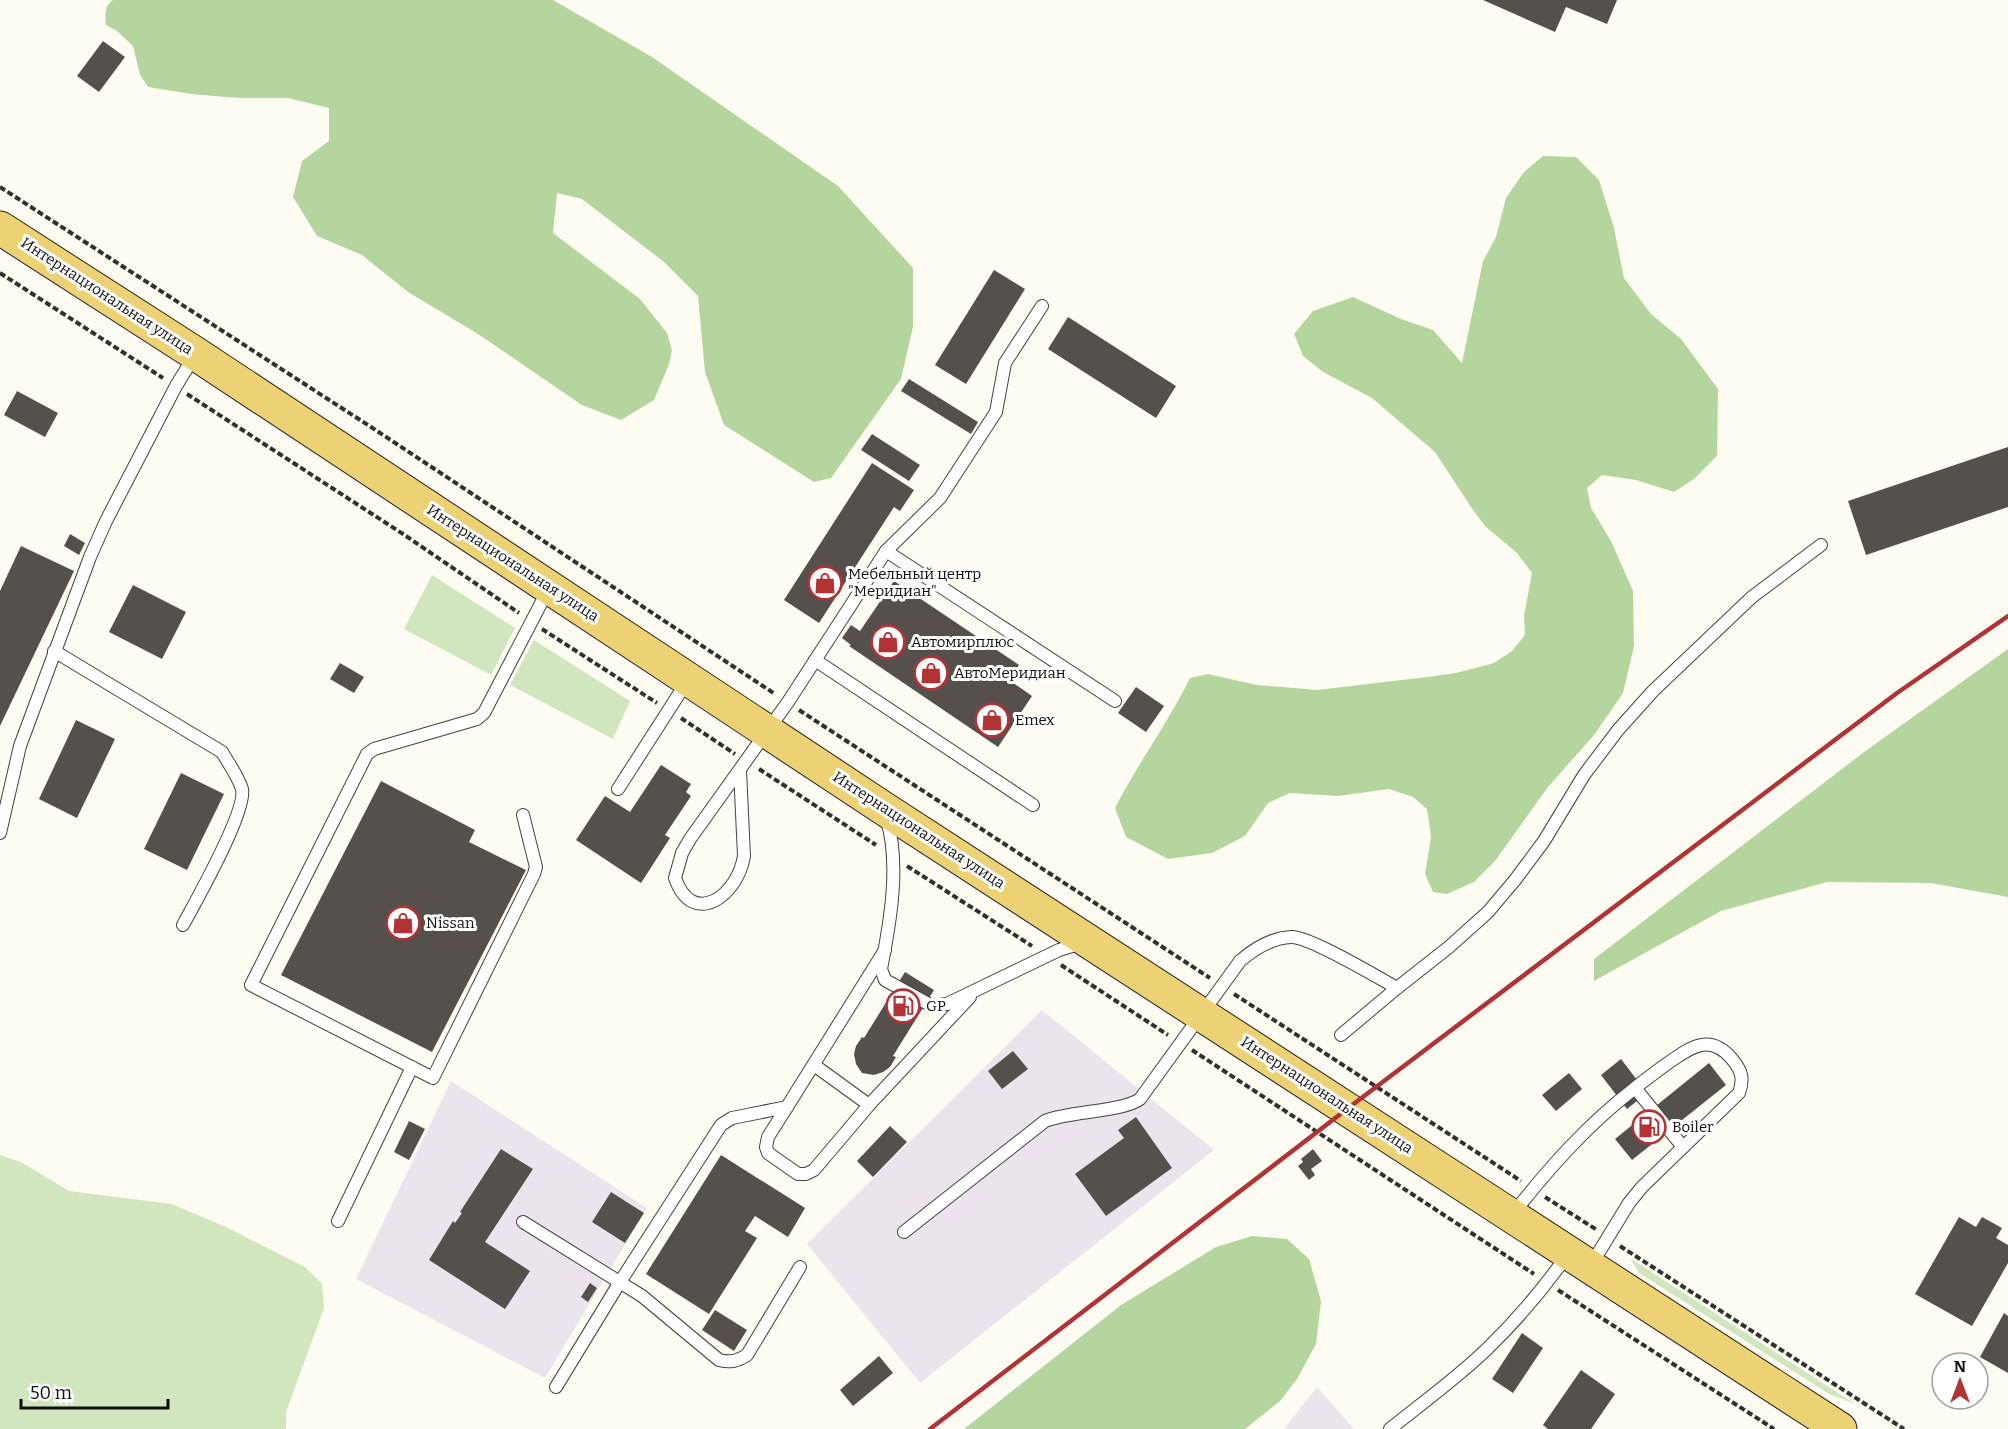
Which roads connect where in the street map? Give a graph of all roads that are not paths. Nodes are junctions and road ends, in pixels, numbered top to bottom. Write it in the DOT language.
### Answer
graph roads {
  1 [pos="0,228"];
  2 [pos="1042,306"];
  3 [pos="195,354"];
  4 [pos="1821,544"];
  5 [pos="886,551"];
  6 [pos="549,587"];
  7 [pos="54,651"];
  8 [pos="815,660"];
  9 [pos="689,679"];
  10 [pos="1114,701"];
  11 [pos="767,731"];
  12 [pos="740,770"];
  13 [pos="618,789"];
  14 [pos="1033,805"];
  15 [pos="883,808"];
  16 [pos="523,815"];
  17 [pos="0,833"];
  18 [pos="183,925"];
  19 [pos="1090,941"];
  20 [pos="885,950"];
  21 [pos="1397,988"];
  22 [pos="976,990"];
  23 [pos="1203,1015"];
  24 [pos="1341,1035"];
  25 [pos="814,1065"];
  26 [pos="412,1067"];
  27 [pos="1635,1088"];
  28 [pos="869,1105"];
  29 [pos="787,1107"];
  30 [pos="1683,1147"];
  31 [pos="1512,1215"];
  32 [pos="338,1221"];
  33 [pos="523,1222"];
  34 [pos="904,1232"];
  35 [pos="1580,1259"];
  36 [pos="800,1267"];
  37 [pos="620,1282"];
  38 [pos="556,1387"];
  39 [pos="1390,1429"];
  40 [pos="1840,1429"];
  1 -- 3 [label="main road, Интернациональная улица"];
  2 -- 5 [label="lane"];
  3 -- 6 [label="main road, Интернациональная улица"];
  3 -- 7 [label="lane"];
  4 -- 21 [label="lane"];
  5 -- 8 [label="lane"];
  5 -- 10 [label="lane"];
  6 -- 9 [label="main road, Интернациональная улица"];
  6 -- 26 [label="lane"];
  7 -- 17 [label="lane"];
  7 -- 18 [label="lane"];
  8 -- 11 [label="lane"];
  8 -- 14 [label="lane"];
  9 -- 11 [label="main road, Интернациональная улица"];
  9 -- 13 [label="lane"];
  11 -- 12 [label="lane"];
  11 -- 15 [label="main road, Интернациональная улица"];
  12 -- 12 [label="lane"];
  15 -- 19 [label="main road, Интернациональная улица"];
  15 -- 20 [label="lane"];
  16 -- 26 [label="lane"];
  19 -- 22 [label="lane"];
  19 -- 23 [label="main road, Интернациональная улица"];
  20 -- 22 [label="lane"];
  20 -- 25 [label="lane"];
  21 -- 23 [label="lane"];
  21 -- 24 [label="lane"];
  22 -- 28 [label="lane"];
  23 -- 31 [label="main road, Интернациональная улица"];
  23 -- 34 [label="lane"];
  25 -- 28 [label="lane"];
  25 -- 29 [label="lane"];
  26 -- 32 [label="lane"];
  27 -- 30 [label="lane"];
  27 -- 30 [label="lane"];
  27 -- 31 [label="lane"];
  28 -- 29 [label="lane"];
  29 -- 37 [label="lane"];
  30 -- 35 [label="lane"];
  31 -- 35 [label="main road, Интернациональная улица"];
  33 -- 37 [label="lane"];
  35 -- 39 [label="lane"];
  35 -- 40 [label="main road, Интернациональная улица"];
  36 -- 37 [label="lane"];
  37 -- 38 [label="lane"];
}
